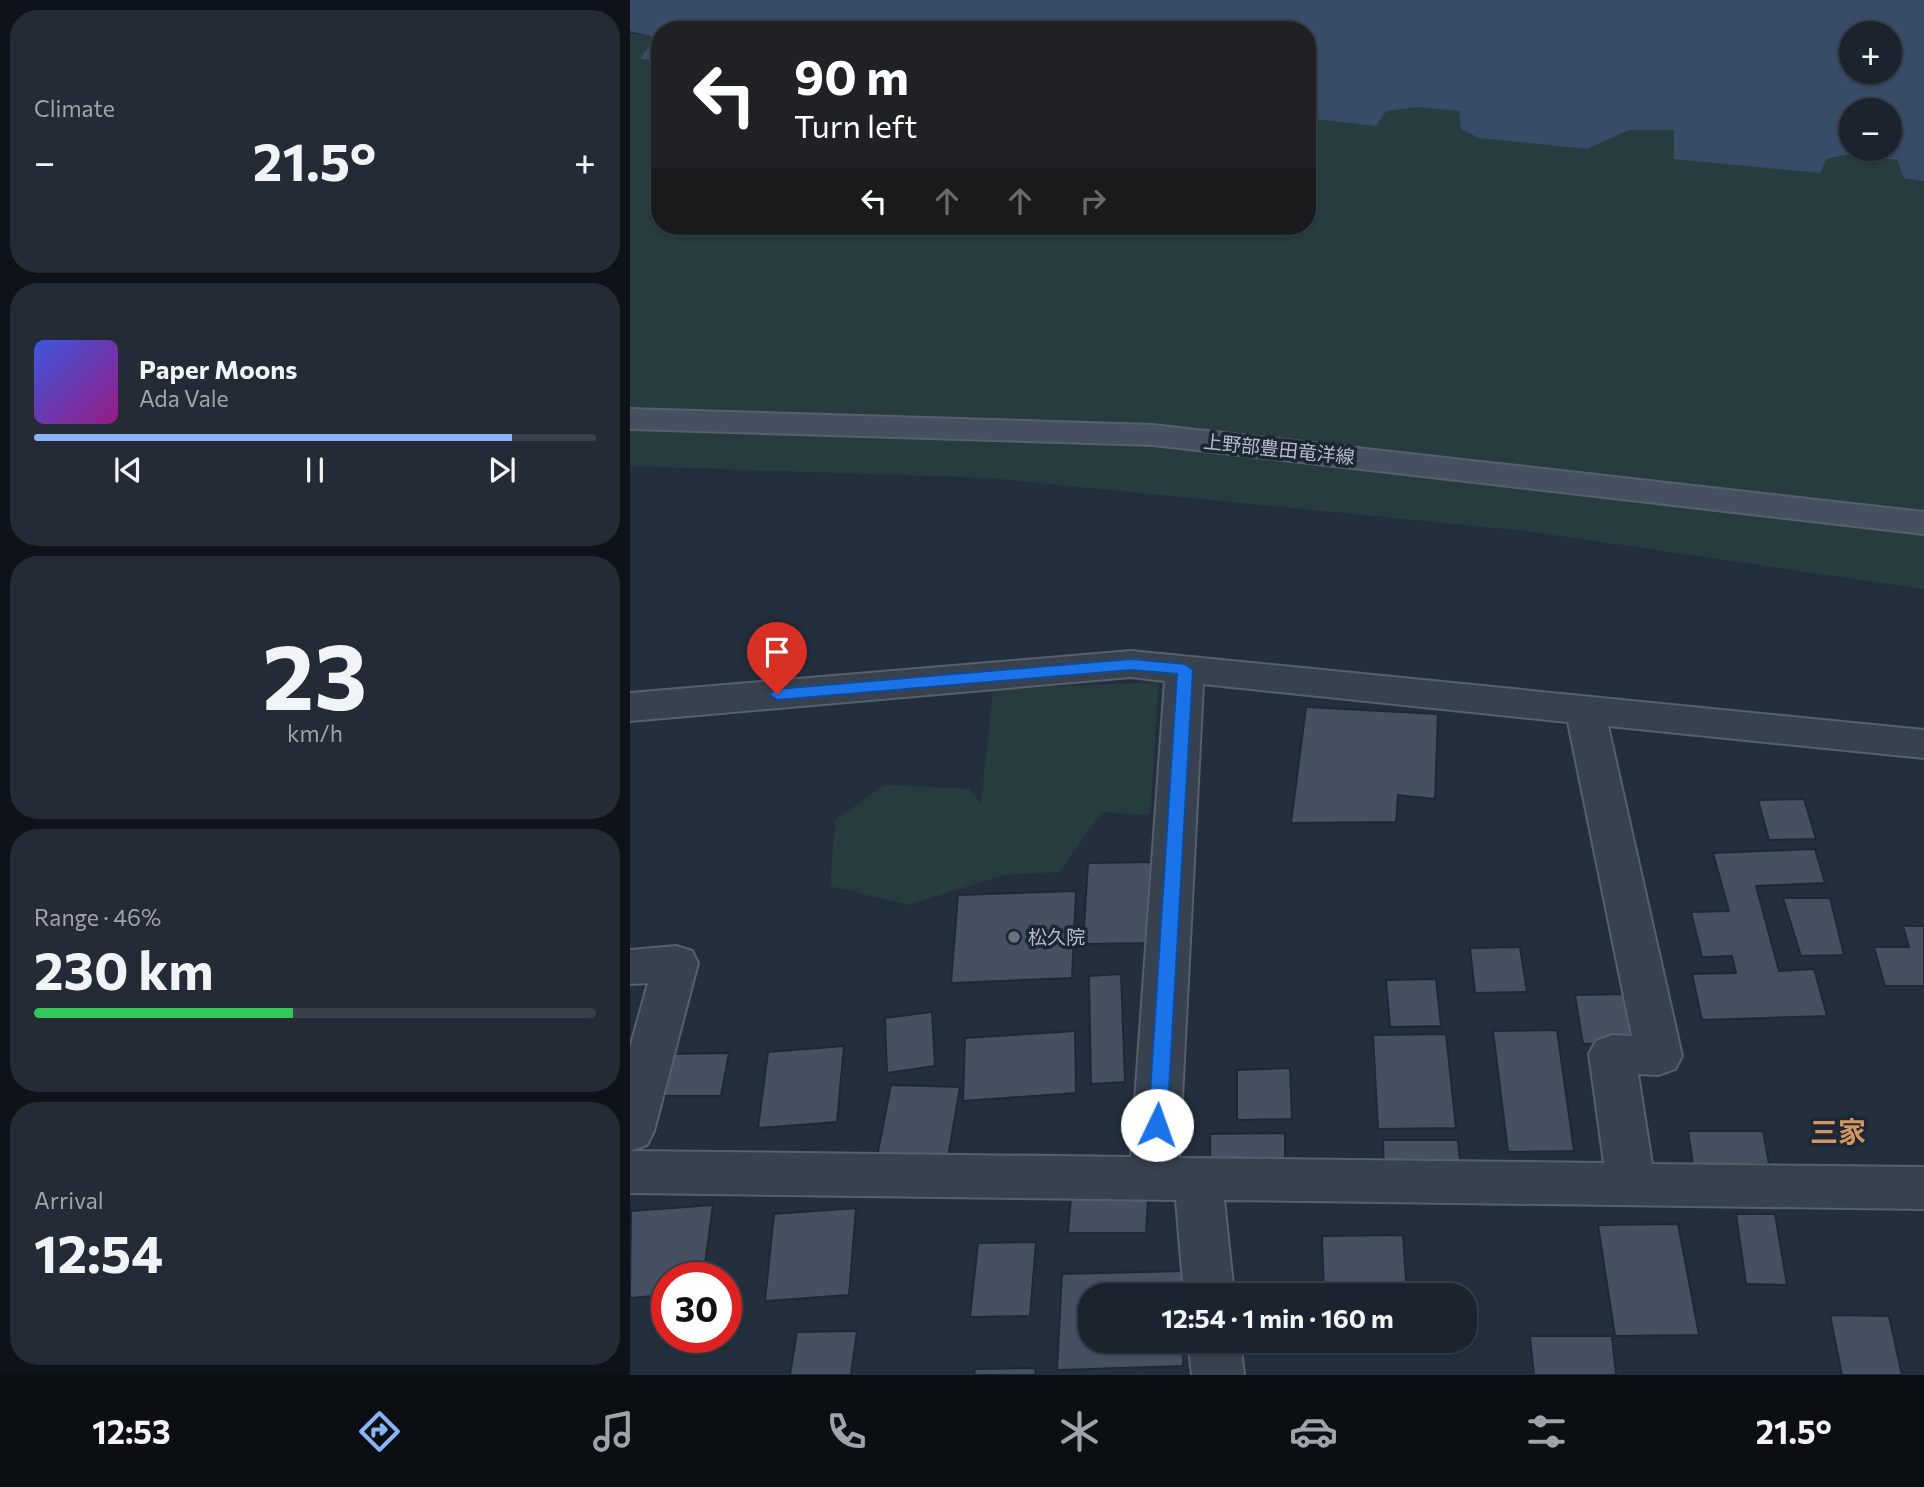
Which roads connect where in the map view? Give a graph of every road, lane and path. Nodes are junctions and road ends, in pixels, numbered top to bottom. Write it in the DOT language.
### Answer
graph roads {
  1 [pos="630,419"];
  2 [pos="1924,523"];
  3 [pos="1185,670"];
  4 [pos="630,706"];
  5 [pos="1585,710"];
  6 [pos="1924,744"];
  7 [pos="630,967"];
  8 [pos="630,1131"];
  9 [pos="630,1172"];
  10 [pos="1176,1179"];
  11 [pos="1631,1184"];
  12 [pos="1924,1188"];
  13 [pos="1206,1283"];
  14 [pos="1215,1353"];
  15 [pos="1217,1375"];
  1 -- 2 [label="main road, 上野部豊田竜洋線"];
  3 -- 4 [label="street"];
  3 -- 5 [label="street"];
  3 -- 10 [label="street"];
  5 -- 6 [label="street"];
  5 -- 11 [label="street"];
  7 -- 8 [label="street"];
  9 -- 10 [label="street"];
  10 -- 11 [label="street"];
  10 -- 13 [label="street"];
  11 -- 12 [label="street"];
  14 -- 15 [label="street"];
}
